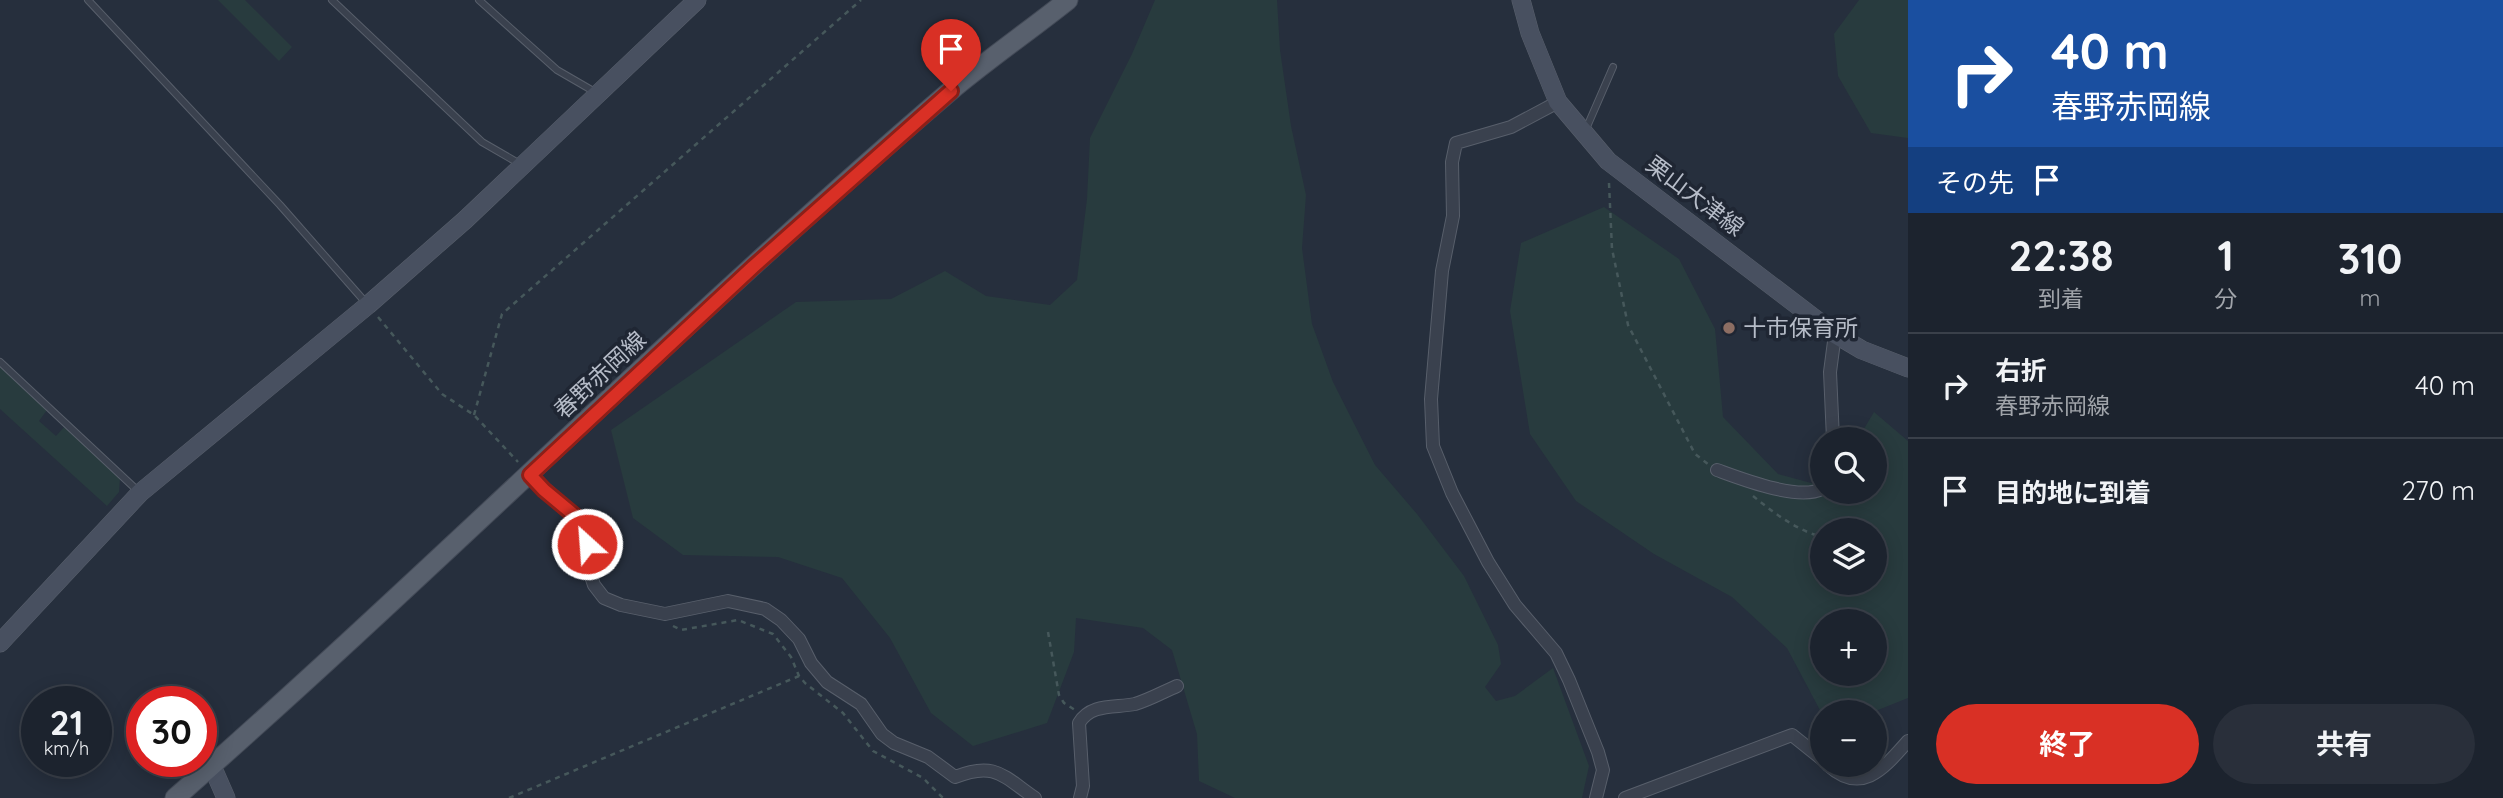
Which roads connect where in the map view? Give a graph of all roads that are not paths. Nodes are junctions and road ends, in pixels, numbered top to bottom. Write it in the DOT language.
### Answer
graph roads {
  1 [pos="88,0"];
  2 [pos="332,0"];
  3 [pos="479,0"];
  4 [pos="697,0"];
  5 [pos="1068,0"];
  6 [pos="1521,0"];
  7 [pos="1613,67"];
  8 [pos="598,93"];
  9 [pos="1558,102"];
  10 [pos="1584,134"];
  11 [pos="521,165"];
  12 [pos="368,305"];
  13 [pos="1835,334"];
  14 [pos="0,362"];
  15 [pos="1908,368"];
  16 [pos="1832,427"];
  17 [pos="1717,470"];
  18 [pos="530,475"];
  19 [pos="140,493"];
  20 [pos="1810,493"];
  21 [pos="0,643"];
  22 [pos="1177,686"];
  23 [pos="1908,741"];
  24 [pos="1810,749"];
  25 [pos="217,761"];
  26 [pos="1887,764"];
  27 [pos="200,777"];
  28 [pos="217,777"];
  29 [pos="1847,777"];
  30 [pos="1868,777"];
  31 [pos="176,798"];
  32 [pos="226,798"];
  33 [pos="1035,798"];
  34 [pos="1080,798"];
  35 [pos="1596,798"];
  36 [pos="1625,798"];
  1 -- 12 [label="lane"];
  2 -- 11 [label="lane"];
  3 -- 8 [label="lane"];
  4 -- 8 [label="street"];
  5 -- 18 [label="main road, 春野赤岡線"];
  6 -- 9 [label="street, 栗山大津線"];
  7 -- 10 [label="lane"];
  8 -- 11 [label="street"];
  9 -- 10 [label="street, 栗山大津線"];
  9 -- 35 [label="street"];
  10 -- 13 [label="street, 栗山大津線"];
  11 -- 12 [label="street"];
  12 -- 19 [label="street"];
  13 -- 15 [label="street, 栗山大津線"];
  13 -- 16 [label="street"];
  14 -- 19 [label="lane"];
  17 -- 20 [label="street"];
  18 -- 25 [label="main road, 春野赤岡線"];
  18 -- 33 [label="street"];
  19 -- 21 [label="street"];
  22 -- 34 [label="street"];
  23 -- 26 [label="street"];
  24 -- 36 [label="street"];
  27 -- 31 [label="main road, 春野赤岡線"];
  28 -- 32 [label="street"];
  29 -- 30 [label="street"];
}
